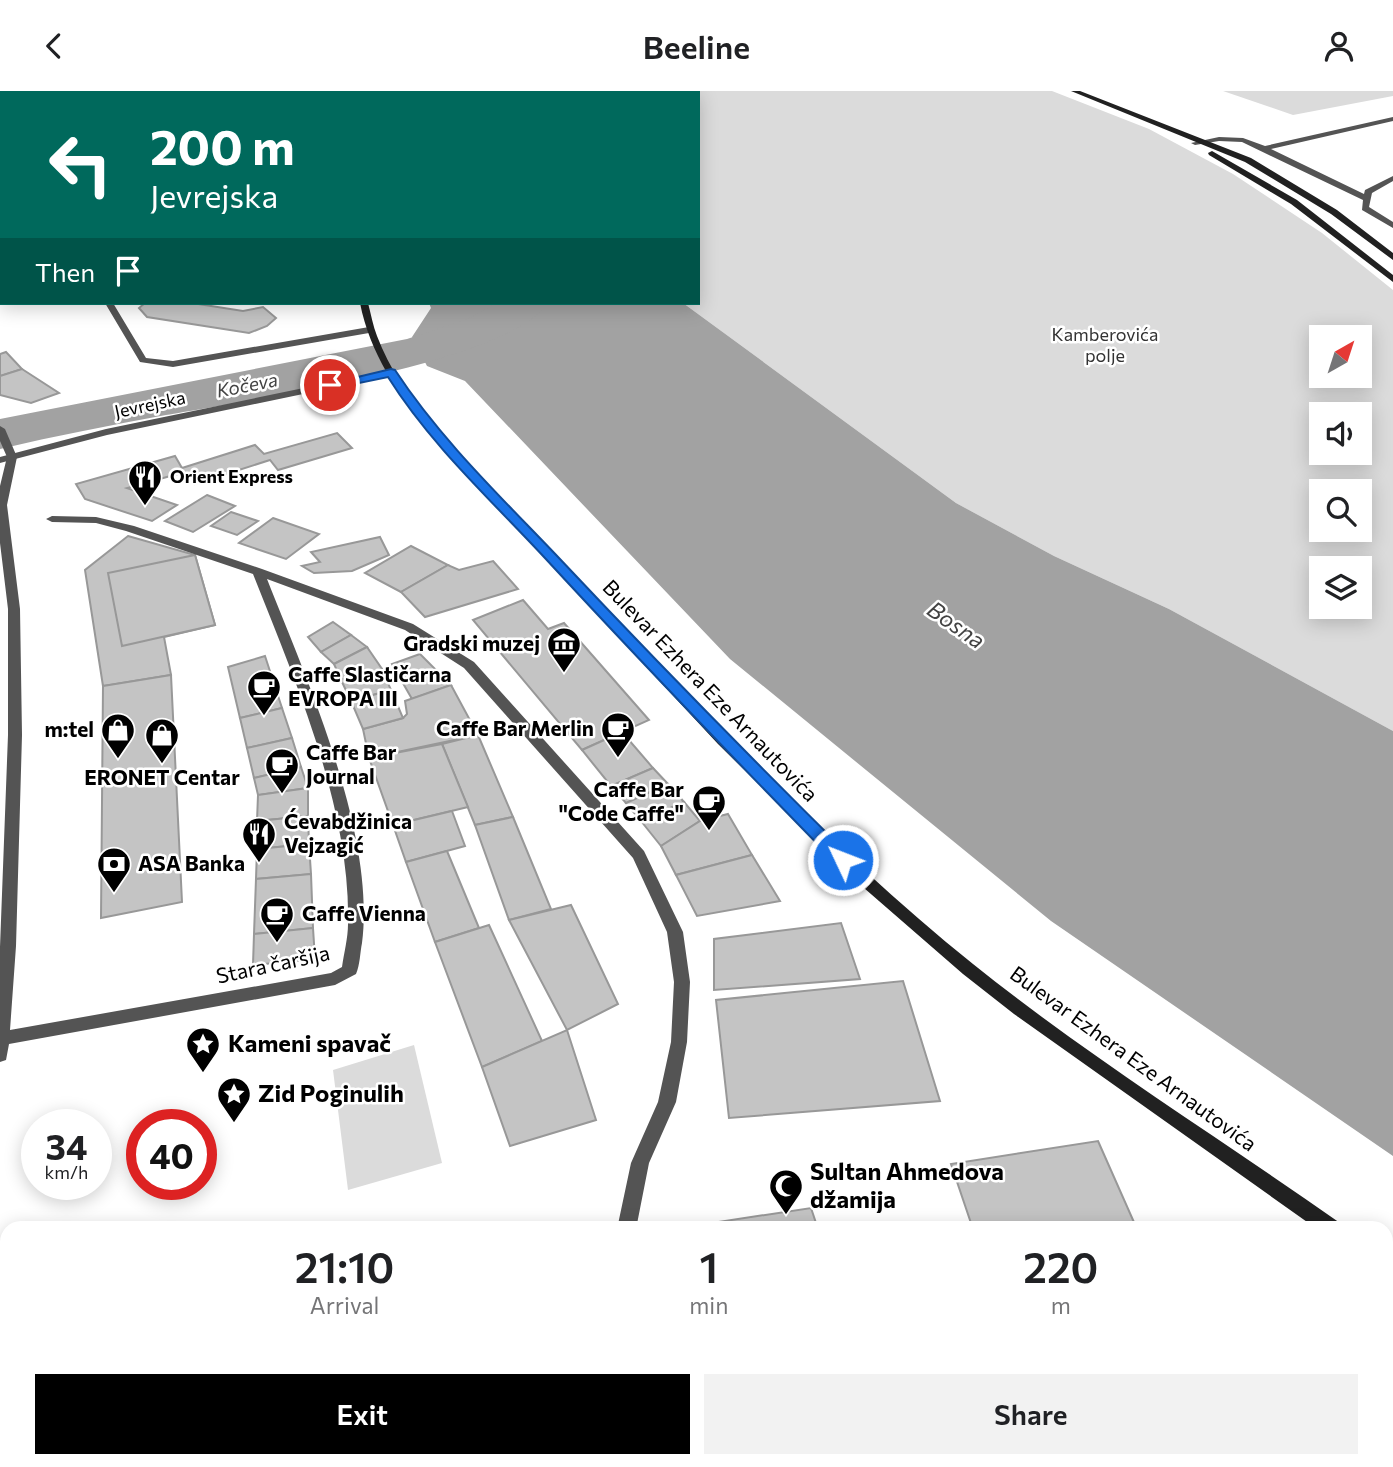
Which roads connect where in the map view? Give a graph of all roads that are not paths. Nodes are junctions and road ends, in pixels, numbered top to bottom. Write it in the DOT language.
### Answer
graph roads {
  1 [pos="1074,91"];
  2 [pos="1143,116"];
  3 [pos="1393,119"];
  4 [pos="1206,141"];
  5 [pos="1195,143"];
  6 [pos="1264,148"];
  7 [pos="1393,178"];
  8 [pos="1367,199"];
  9 [pos="1393,226"];
  10 [pos="1393,257"];
  11 [pos="1393,279"];
  12 [pos="109,305"];
  13 [pos="364,305"];
  14 [pos="371,334"];
  15 [pos="391,373"];
  16 [pos="0,429"];
  17 [pos="6,459"];
  18 [pos="52,519"];
  19 [pos="258,571"];
  20 [pos="2,1038"];
  21 [pos="0,1055"];
  22 [pos="628,1221"];
  23 [pos="1321,1221"];
  1 -- 2 [label="street"];
  2 -- 4 [label="street"];
  2 -- 5 [label="street"];
  3 -- 6 [label="street"];
  4 -- 5 [label="street"];
  4 -- 6 [label="street"];
  4 -- 10 [label="street"];
  5 -- 11 [label="street"];
  6 -- 8 [label="street"];
  7 -- 8 [label="street"];
  8 -- 9 [label="street"];
  12 -- 14 [label="street"];
  13 -- 14 [label="street, Bulevar Ezhera Eze Arnautovića"];
  14 -- 15 [label="street, Bulevar Ezhera Eze Arnautovića"];
  15 -- 17 [label="street, Jevrejska"];
  15 -- 23 [label="street, Bulevar Ezhera Eze Arnautovića"];
  16 -- 17 [label="street"];
  17 -- 20 [label="street"];
  18 -- 19 [label="street"];
  19 -- 20 [label="street, Stara čaršija"];
  19 -- 22 [label="street"];
  20 -- 21 [label="street"];
}
